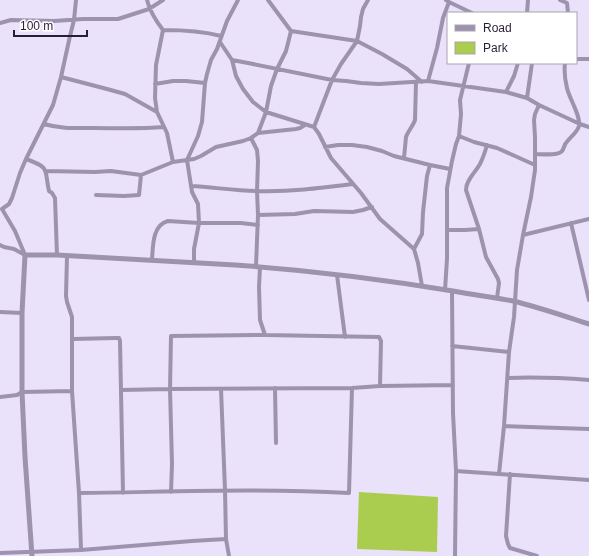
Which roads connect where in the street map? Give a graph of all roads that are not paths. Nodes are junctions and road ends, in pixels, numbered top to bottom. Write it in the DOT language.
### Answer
graph roads {
  1 [pos="76,0"];
  2 [pos="147,0"];
  3 [pos="163,0"];
  4 [pos="238,0"];
  5 [pos="268,0"];
  6 [pos="368,0"];
  7 [pos="528,0"];
  8 [pos="560,0"];
  9 [pos="448,1"];
  10 [pos="149,9"];
  11 [pos="470,12"];
  12 [pos="527,12"];
  13 [pos="568,12"];
  14 [pos="74,20"];
  15 [pos="0,23"];
  16 [pos="164,30"];
  17 [pos="291,31"];
  18 [pos="221,36"];
  19 [pos="357,41"];
  20 [pos="220,42"];
  21 [pos="577,59"];
  22 [pos="589,59"];
  23 [pos="232,60"];
  24 [pos="469,64"];
  25 [pos="518,64"];
  26 [pos="532,64"];
  27 [pos="564,64"];
  28 [pos="277,69"];
  29 [pos="61,77"];
  30 [pos="332,80"];
  31 [pos="428,81"];
  32 [pos="416,82"];
  33 [pos="422,82"];
  34 [pos="205,83"];
  35 [pos="155,84"];
  36 [pos="463,86"];
  37 [pos="506,92"];
  38 [pos="527,98"];
  39 [pos="539,105"];
  40 [pos="158,112"];
  41 [pos="266,112"];
  42 [pos="44,124"];
  43 [pos="580,124"];
  44 [pos="305,125"];
  45 [pos="588,125"];
  46 [pos="164,127"];
  47 [pos="314,127"];
  48 [pos="258,133"];
  49 [pos="460,136"];
  50 [pos="252,138"];
  51 [pos="487,145"];
  52 [pos="325,147"];
  53 [pos="535,154"];
  54 [pos="404,158"];
  55 [pos="26,159"];
  56 [pos="187,160"];
  57 [pos="174,162"];
  58 [pos="430,165"];
  59 [pos="535,165"];
  60 [pos="450,169"];
  61 [pos="46,171"];
  62 [pos="141,174"];
  63 [pos="353,184"];
  64 [pos="191,186"];
  65 [pos="257,191"];
  66 [pos="96,195"];
  67 [pos="372,207"];
  68 [pos="1,208"];
  69 [pos="258,215"];
  70 [pos="589,219"];
  71 [pos="199,223"];
  72 [pos="571,223"];
  73 [pos="258,225"];
  74 [pos="479,229"];
  75 [pos="447,230"];
  76 [pos="523,235"];
  77 [pos="0,245"];
  78 [pos="414,249"];
  79 [pos="25,255"];
  80 [pos="56,255"];
  81 [pos="67,256"];
  82 [pos="152,260"];
  83 [pos="194,263"];
  84 [pos="258,266"];
  85 [pos="337,275"];
  86 [pos="422,286"];
  87 [pos="588,288"];
  88 [pos="445,290"];
  89 [pos="452,291"];
  90 [pos="497,298"];
  91 [pos="589,300"];
  92 [pos="514,301"];
  93 [pos="0,312"];
  94 [pos="22,313"];
  95 [pos="589,324"];
  96 [pos="266,335"];
  97 [pos="345,337"];
  98 [pos="72,338"];
  99 [pos="452,346"];
  100 [pos="509,352"];
  101 [pos="508,378"];
  102 [pos="589,380"];
  103 [pos="453,385"];
  104 [pos="380,386"];
  105 [pos="170,388"];
  106 [pos="275,388"];
  107 [pos="352,388"];
  108 [pos="221,389"];
  109 [pos="121,390"];
  110 [pos="72,391"];
  111 [pos="22,392"];
  112 [pos="0,397"];
  113 [pos="504,426"];
  114 [pos="589,429"];
  115 [pos="276,443"];
  116 [pos="456,472"];
  117 [pos="499,474"];
  118 [pos="510,474"];
  119 [pos="589,480"];
  120 [pos="225,490"];
  121 [pos="171,492"];
  122 [pos="124,493"];
  123 [pos="79,494"];
  124 [pos="226,540"];
  125 [pos="82,550"];
  126 [pos="0,554"];
  127 [pos="32,554"];
  128 [pos="85,556"];
  129 [pos="229,556"];
  130 [pos="455,556"];
  131 [pos="537,556"];
  1 -- 14 [label="street"];
  2 -- 10 [label="street"];
  3 -- 10 [label="street"];
  4 -- 18 [label="street"];
  5 -- 17 [label="street"];
  6 -- 19 [label="street"];
  7 -- 12 [label="street"];
  8 -- 13 [label="street"];
  9 -- 11 [label="street"];
  9 -- 31 [label="street"];
  10 -- 14 [label="street"];
  10 -- 16 [label="street"];
  14 -- 15 [label="street"];
  14 -- 29 [label="street"];
  16 -- 18 [label="street"];
  16 -- 35 [label="street"];
  17 -- 19 [label="street"];
  17 -- 28 [label="street"];
  18 -- 20 [label="street"];
  19 -- 30 [label="street"];
  19 -- 33 [label="street"];
  20 -- 23 [label="street"];
  20 -- 34 [label="street"];
  21 -- 22 [label="street"];
  23 -- 28 [label="street"];
  23 -- 41 [label="street"];
  24 -- 36 [label="street"];
  25 -- 37 [label="street"];
  26 -- 38 [label="street"];
  27 -- 43 [label="street"];
  28 -- 30 [label="street"];
  28 -- 41 [label="street"];
  29 -- 40 [label="street"];
  29 -- 42 [label="street"];
  30 -- 32 [label="street"];
  30 -- 47 [label="street"];
  31 -- 33 [label="street"];
  31 -- 36 [label="street"];
  32 -- 33 [label="street"];
  32 -- 54 [label="street"];
  34 -- 35 [label="street"];
  34 -- 56 [label="street"];
  35 -- 40 [label="street"];
  36 -- 37 [label="street"];
  36 -- 49 [label="street"];
  37 -- 38 [label="street"];
  38 -- 39 [label="street"];
  39 -- 43 [label="street"];
  39 -- 53 [label="street"];
  40 -- 46 [label="street"];
  41 -- 44 [label="street"];
  41 -- 48 [label="street"];
  42 -- 46 [label="street"];
  42 -- 55 [label="street"];
  43 -- 45 [label="street"];
  43 -- 53 [label="street"];
  44 -- 47 [label="street"];
  44 -- 48 [label="street"];
  46 -- 57 [label="street"];
  47 -- 52 [label="street"];
  48 -- 50 [label="street"];
  49 -- 51 [label="street"];
  49 -- 60 [label="street"];
  50 -- 56 [label="street"];
  50 -- 65 [label="street"];
  51 -- 59 [label="street"];
  51 -- 74 [label="street"];
  52 -- 54 [label="street"];
  52 -- 63 [label="street"];
  53 -- 59 [label="street"];
  54 -- 58 [label="street"];
  55 -- 61 [label="street"];
  55 -- 68 [label="street"];
  56 -- 57 [label="street"];
  56 -- 64 [label="street"];
  57 -- 62 [label="street"];
  58 -- 60 [label="street"];
  58 -- 78 [label="street"];
  59 -- 76 [label="street"];
  60 -- 75 [label="street"];
  61 -- 62 [label="street"];
  61 -- 80 [label="street"];
  62 -- 66 [label="street"];
  63 -- 65 [label="street"];
  63 -- 67 [label="street"];
  64 -- 65 [label="street"];
  64 -- 71 [label="street"];
  65 -- 69 [label="street"];
  67 -- 69 [label="street"];
  67 -- 78 [label="street"];
  68 -- 79 [label="street"];
  69 -- 73 [label="street"];
  70 -- 72 [label="street"];
  71 -- 73 [label="street"];
  71 -- 82 [label="street"];
  71 -- 83 [label="street"];
  72 -- 76 [label="street"];
  72 -- 87 [label="street"];
  73 -- 84 [label="street"];
  74 -- 75 [label="street"];
  74 -- 90 [label="street"];
  75 -- 88 [label="street"];
  76 -- 92 [label="street"];
  77 -- 79 [label="street"];
  78 -- 86 [label="street"];
  79 -- 80 [label="street"];
  79 -- 94 [label="street"];
  80 -- 81 [label="street"];
  81 -- 82 [label="street"];
  81 -- 98 [label="street"];
  82 -- 83 [label="street"];
  83 -- 84 [label="street"];
  84 -- 85 [label="street"];
  84 -- 96 [label="street"];
  85 -- 86 [label="street"];
  85 -- 97 [label="street"];
  86 -- 88 [label="street"];
  87 -- 91 [label="street"];
  88 -- 89 [label="street"];
  89 -- 90 [label="street"];
  89 -- 99 [label="street"];
  90 -- 92 [label="street"];
  92 -- 95 [label="street"];
  92 -- 100 [label="street"];
  93 -- 94 [label="street"];
  94 -- 111 [label="street"];
  96 -- 97 [label="street"];
  96 -- 105 [label="street"];
  97 -- 104 [label="street"];
  98 -- 109 [label="street"];
  98 -- 110 [label="street"];
  99 -- 100 [label="street"];
  99 -- 103 [label="street"];
  100 -- 101 [label="street"];
  101 -- 102 [label="street"];
  101 -- 113 [label="street"];
  103 -- 104 [label="street"];
  103 -- 116 [label="street"];
  104 -- 107 [label="street"];
  105 -- 108 [label="street"];
  105 -- 109 [label="street"];
  105 -- 121 [label="street"];
  106 -- 107 [label="street"];
  106 -- 108 [label="street"];
  106 -- 115 [label="street"];
  107 -- 120 [label="street"];
  108 -- 120 [label="street"];
  109 -- 122 [label="street"];
  110 -- 111 [label="street"];
  110 -- 123 [label="street"];
  111 -- 112 [label="street"];
  111 -- 127 [label="street"];
  113 -- 114 [label="street"];
  113 -- 117 [label="street"];
  116 -- 117 [label="street"];
  116 -- 130 [label="street"];
  117 -- 118 [label="street"];
  118 -- 119 [label="street"];
  118 -- 131 [label="street"];
  120 -- 121 [label="street"];
  120 -- 124 [label="street"];
  121 -- 122 [label="street"];
  122 -- 123 [label="street"];
  123 -- 125 [label="street"];
  124 -- 125 [label="street"];
  124 -- 129 [label="street"];
  125 -- 127 [label="street"];
  125 -- 128 [label="street"];
  126 -- 127 [label="street"];
}
